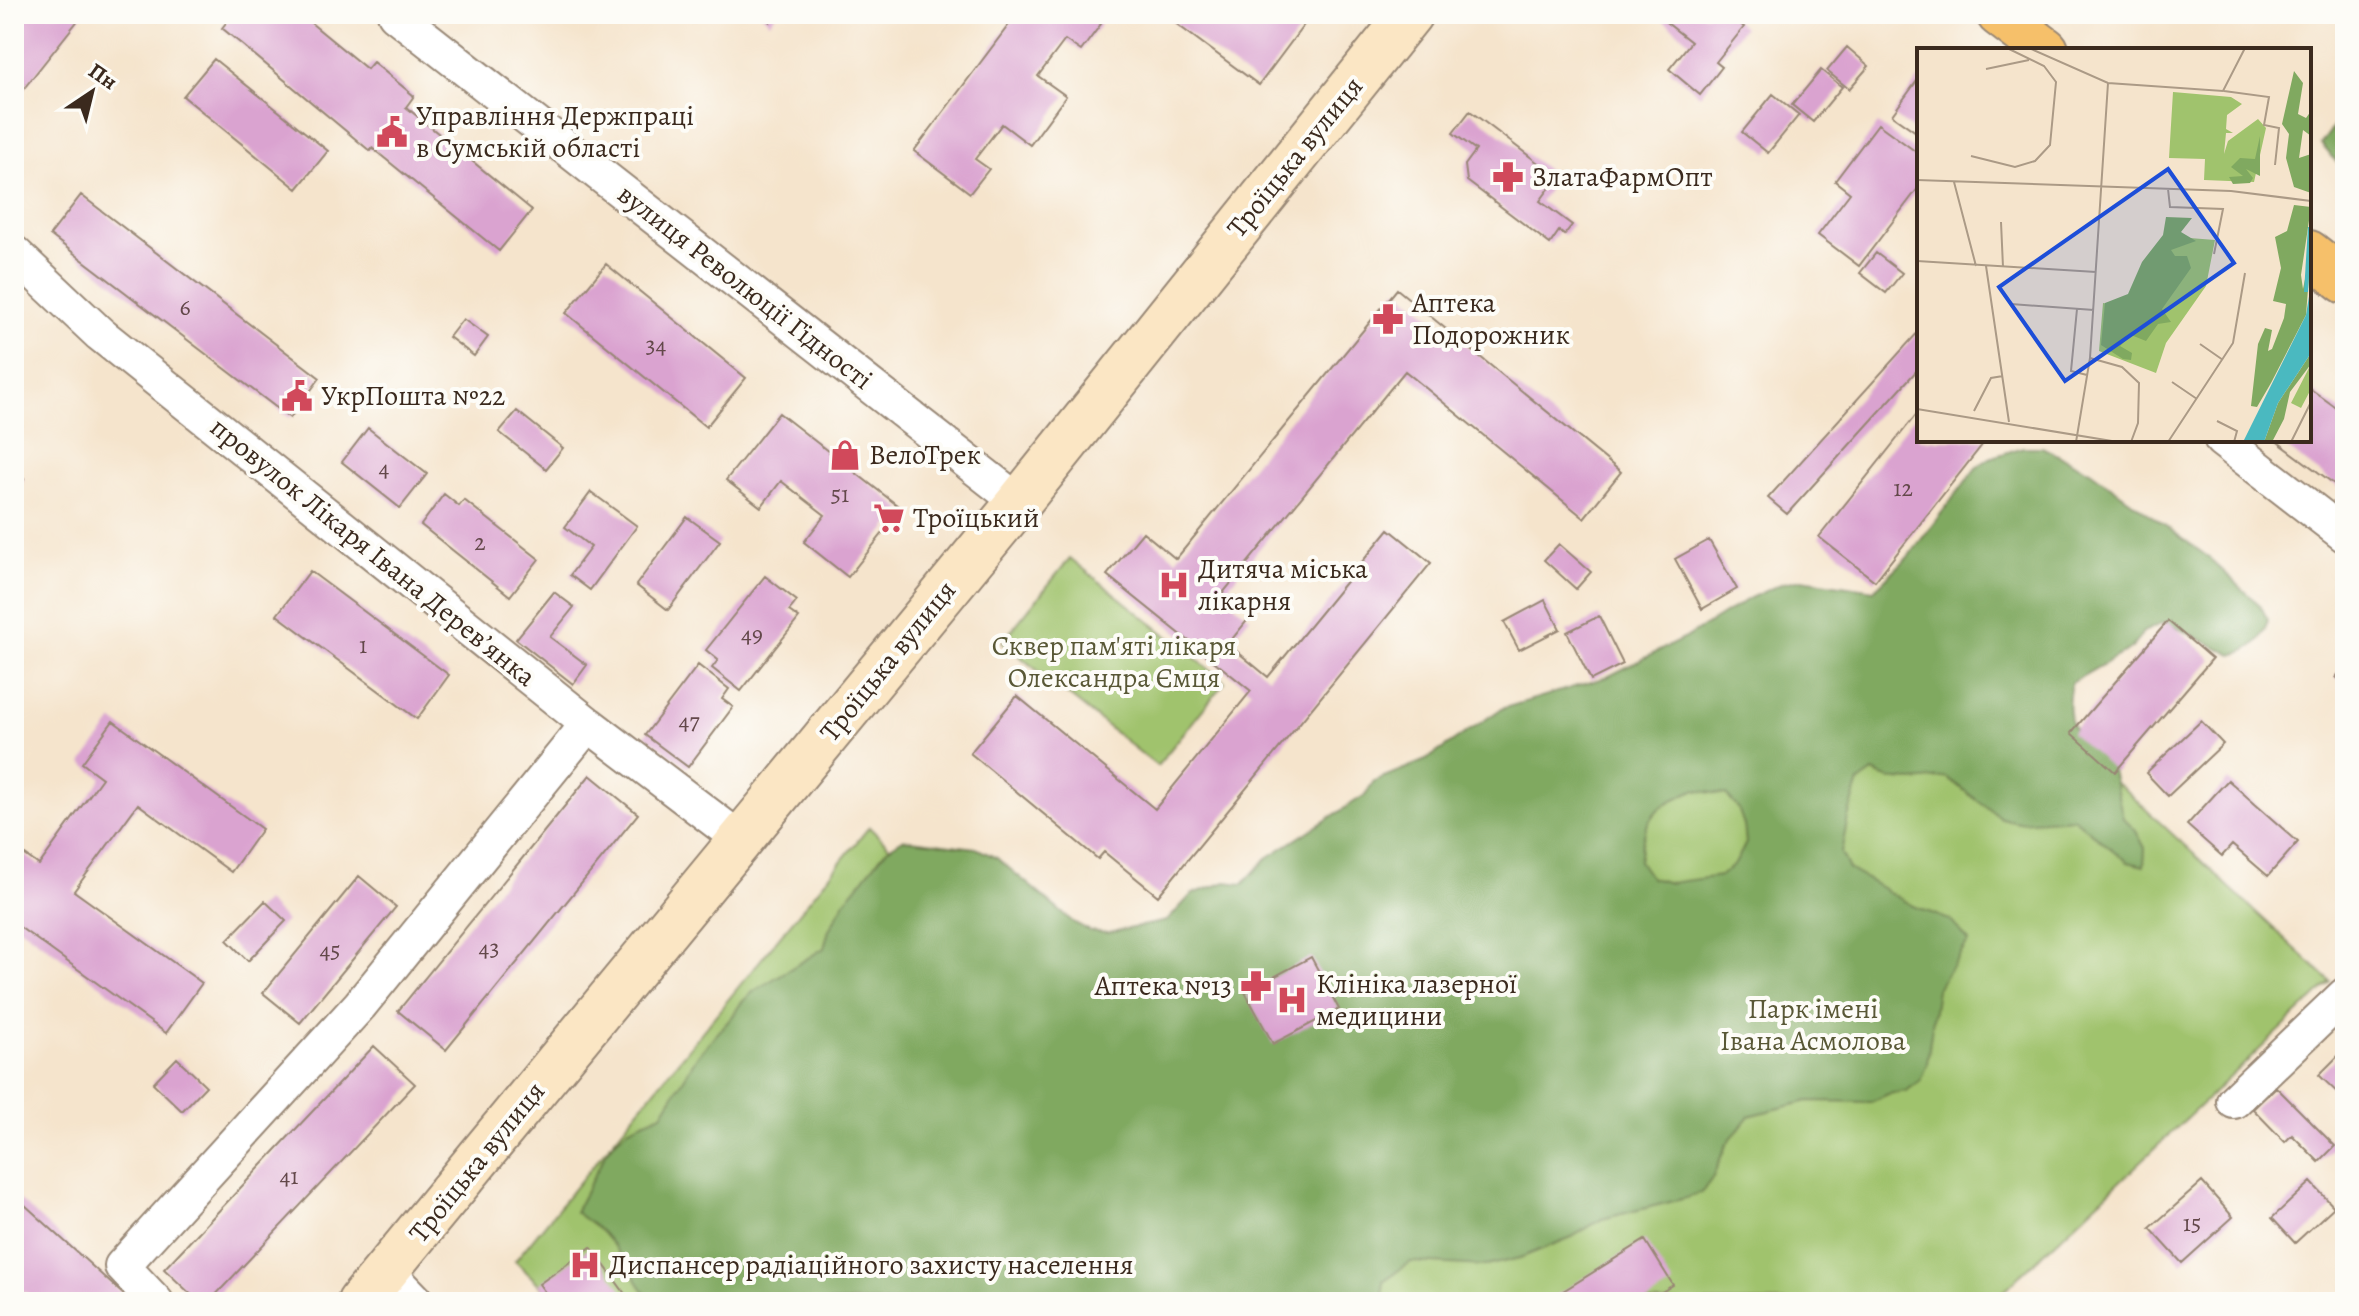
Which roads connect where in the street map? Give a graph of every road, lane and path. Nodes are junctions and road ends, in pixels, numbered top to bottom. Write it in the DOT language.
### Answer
graph roads {
  1 [pos="395,14"];
  2 [pos="1410,14"];
  3 [pos="1999,14"];
  4 [pos="2043,48"];
  5 [pos="14,253"];
  6 [pos="2311,255"];
  7 [pos="2345,281"];
  8 [pos="2225,442"];
  9 [pos="1019,502"];
  10 [pos="2345,535"];
  11 [pos="588,724"];
  12 [pos="741,840"];
  13 [pos="2345,995"];
  14 [pos="2234,1101"];
  15 [pos="374,1286"];
  16 [pos="156,1302"];
  17 [pos="417,1302"];
  1 -- 9 [label="street, вулиця Революції Гідності"];
  2 -- 9 [label="main road, Троїцька вулиця"];
  3 -- 4 [label="main road"];
  5 -- 11 [label="street, провулок Лікаря Івана Деревʼянка"];
  6 -- 7 [label="main road"];
  8 -- 10 [label="street"];
  9 -- 12 [label="main road, Троїцька вулиця"];
  11 -- 12 [label="street, провулок Лікаря Івана Деревʼянка"];
  11 -- 16 [label="street"];
  12 -- 15 [label="main road, Троїцька вулиця"];
  13 -- 14 [label="street"];
  15 -- 17 [label="street"];
}
